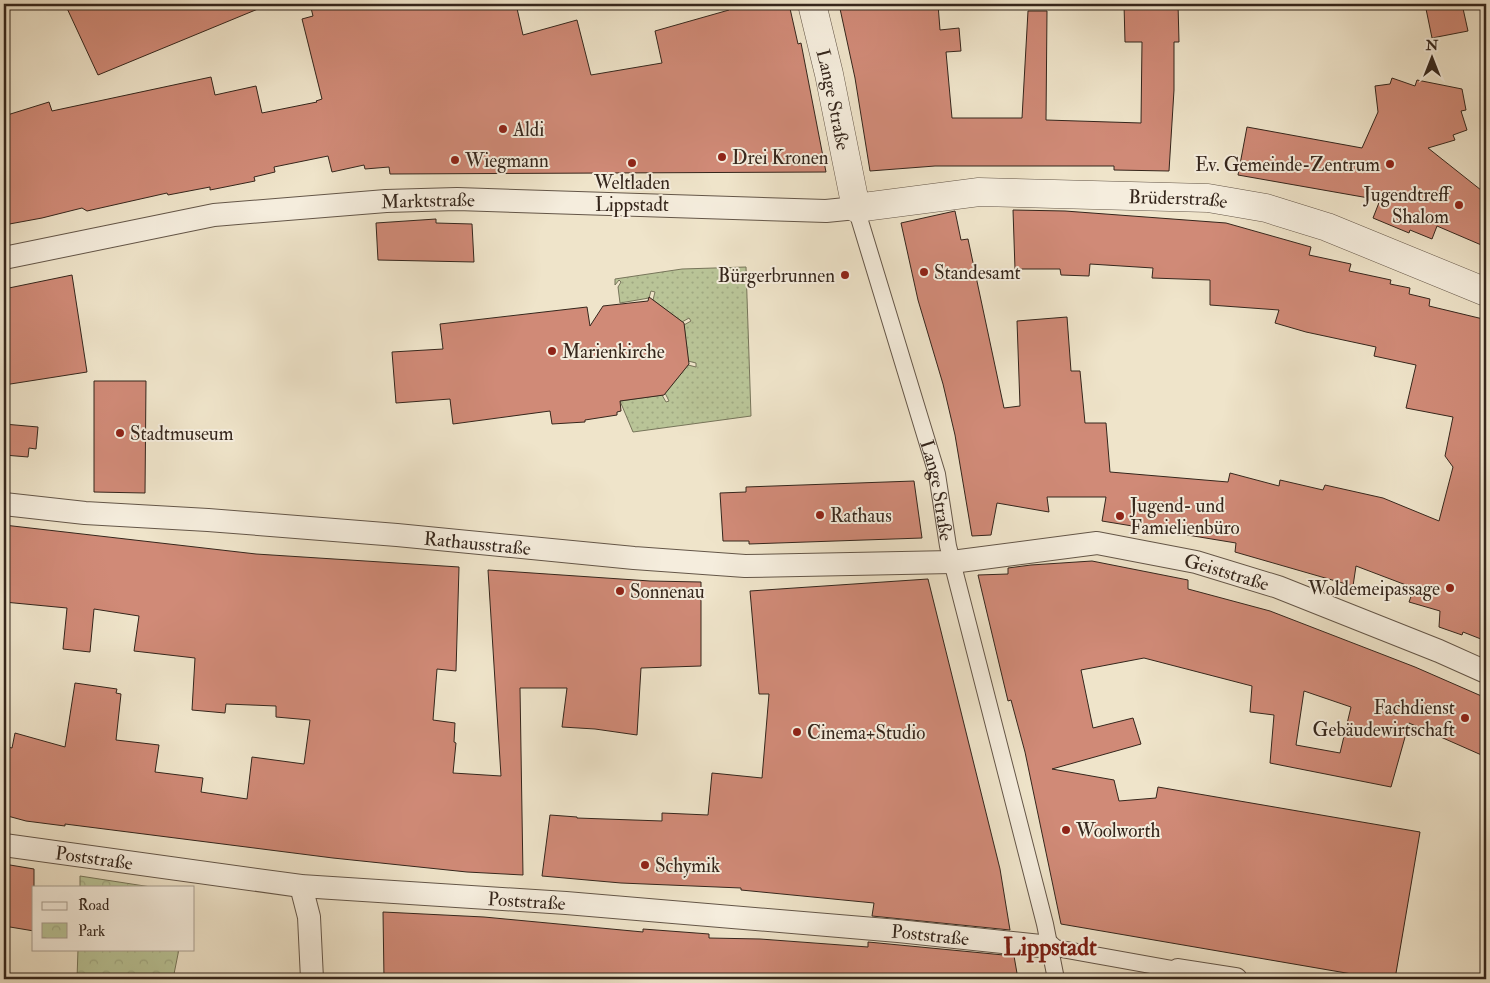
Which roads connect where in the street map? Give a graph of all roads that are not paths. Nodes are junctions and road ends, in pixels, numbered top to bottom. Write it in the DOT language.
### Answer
graph roads {
  1 [pos="812,4"];
  2 [pos="856,208"];
  3 [pos="4,258"];
  4 [pos="1486,292"];
  5 [pos="4,504"];
  6 [pos="952,562"];
  7 [pos="1486,672"];
  8 [pos="4,845"];
  9 [pos="301,886"];
  10 [pos="1050,947"];
  11 [pos="1178,970"];
  12 [pos="312,979"];
  13 [pos="1056,979"];
  14 [pos="1236,979"];
  1 -- 2 [label="street, Lange Straße"];
  2 -- 3 [label="street, Marktstraße"];
  2 -- 4 [label="street, Brüderstraße"];
  2 -- 6 [label="street, Lange Straße"];
  5 -- 6 [label="street, Rathausstraße"];
  6 -- 7 [label="street, Geiststraße"];
  6 -- 10 [label="street, Lange Straße"];
  8 -- 9 [label="street, Poststraße"];
  9 -- 10 [label="street, Poststraße"];
  9 -- 12 [label="street"];
  10 -- 11 [label="street"];
  10 -- 13 [label="street, Lange Straße"];
  11 -- 14 [label="street"];
}
